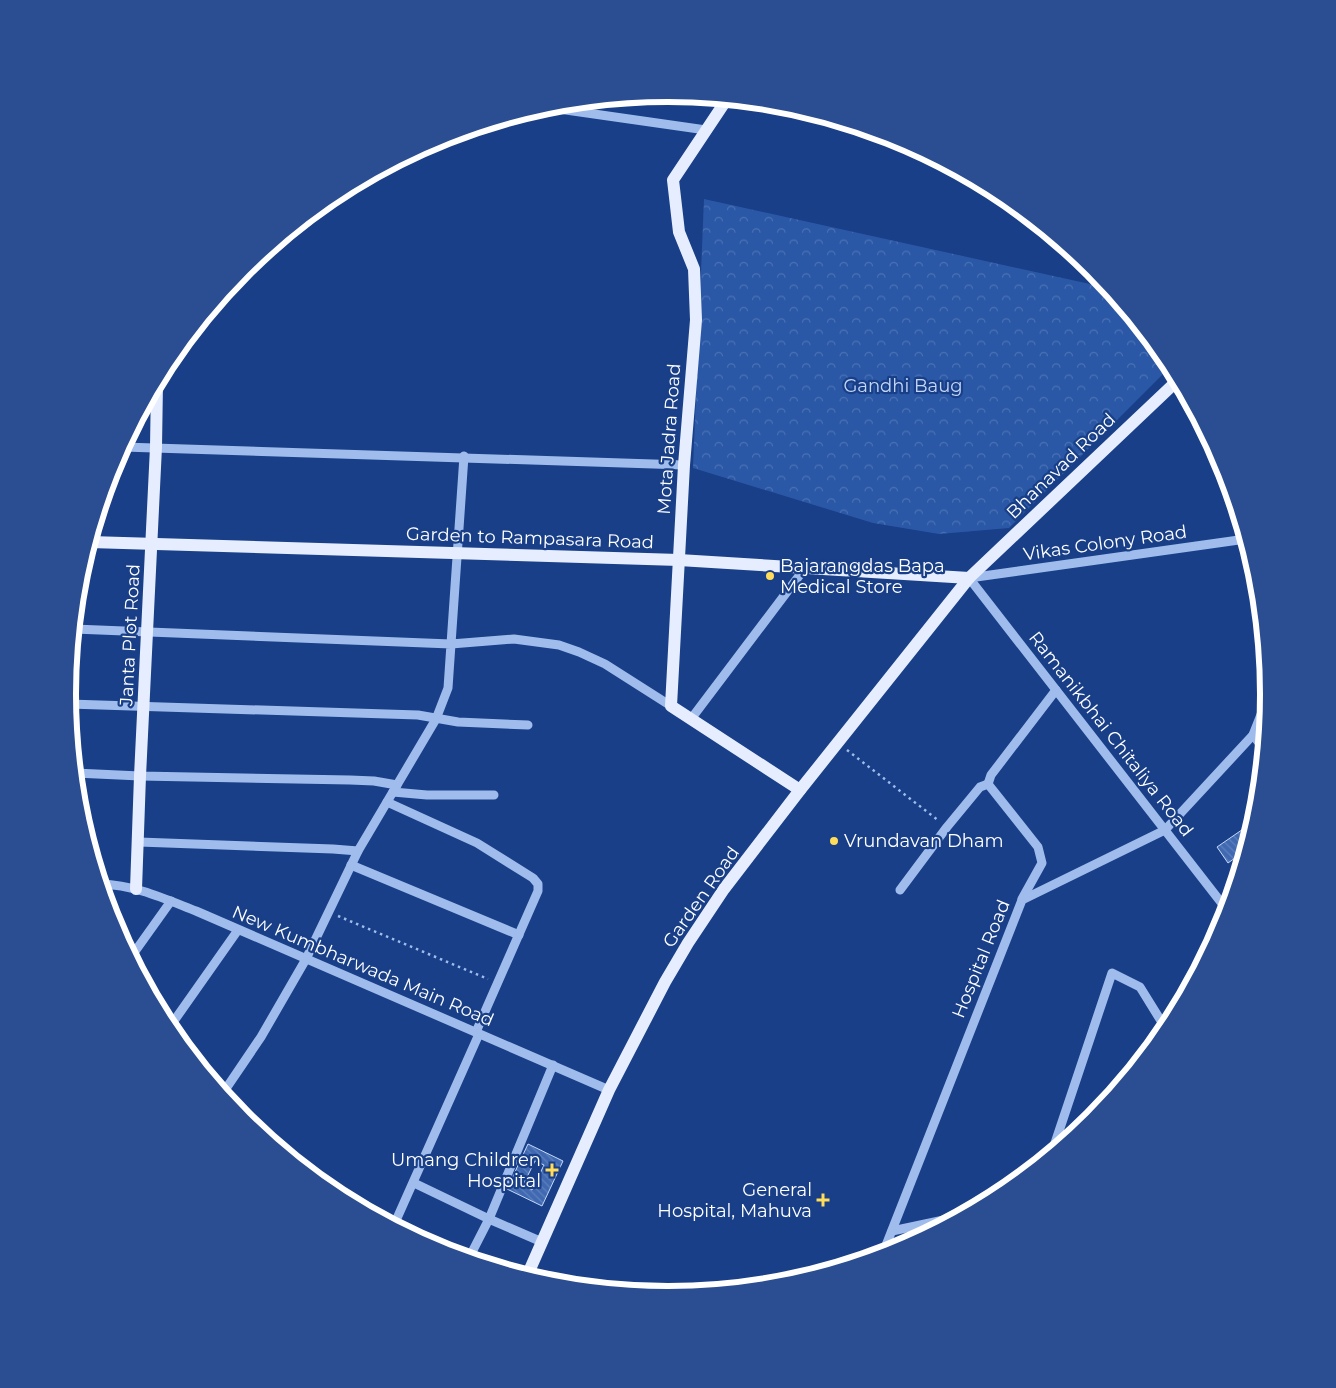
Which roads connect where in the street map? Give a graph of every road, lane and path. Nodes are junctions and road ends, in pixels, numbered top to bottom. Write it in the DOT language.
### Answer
graph roads {
  1 [pos="723,105"];
  2 [pos="571,111"];
  3 [pos="706,130"];
  4 [pos="1172,385"];
  5 [pos="156,398"];
  6 [pos="130,447"];
  7 [pos="156,448"];
  8 [pos="464,456"];
  9 [pos="684,465"];
  10 [pos="1240,540"];
  11 [pos="96,542"];
  12 [pos="152,544"];
  13 [pos="457,552"];
  14 [pos="679,560"];
  15 [pos="806,568"];
  16 [pos="969,578"];
  17 [pos="80,629"];
  18 [pos="148,632"];
  19 [pos="451,644"];
  20 [pos="1056,690"];
  21 [pos="77,704"];
  22 [pos="145,706"];
  23 [pos="671,706"];
  24 [pos="436,719"];
  25 [pos="691,719"];
  26 [pos="1259,721"];
  27 [pos="528,725"];
  28 [pos="1253,735"];
  29 [pos="1257,741"];
  30 [pos="838,743"];
  31 [pos="81,773"];
  32 [pos="140,776"];
  33 [pos="988,784"];
  34 [pos="395,789"];
  35 [pos="800,790"];
  36 [pos="494,795"];
  37 [pos="387,802"];
  38 [pos="947,827"];
  39 [pos="1165,830"];
  40 [pos="139,842"];
  41 [pos="358,851"];
  42 [pos="351,865"];
  43 [pos="108,885"];
  44 [pos="136,889"];
  45 [pos="900,890"];
  46 [pos="1022,900"];
  47 [pos="170,901"];
  48 [pos="1221,903"];
  49 [pos="328,912"];
  50 [pos="238,930"];
  51 [pos="519,935"];
  52 [pos="135,951"];
  53 [pos="306,958"];
  54 [pos="498,984"];
  55 [pos="174,1020"];
  56 [pos="1161,1021"];
  57 [pos="478,1033"];
  58 [pos="553,1065"];
  59 [pos="227,1088"];
  60 [pos="609,1090"];
  61 [pos="1056,1141"];
  62 [pos="414,1182"];
  63 [pos="489,1219"];
  64 [pos="396,1220"];
  65 [pos="938,1221"];
  66 [pos="892,1231"];
  67 [pos="542,1242"];
  68 [pos="887,1244"];
  69 [pos="471,1252"];
  70 [pos="530,1269"];
  1 -- 3 [label="main road, Mota Jadra Road"];
  2 -- 3 [label="street"];
  3 -- 9 [label="main road, Mota Jadra Road"];
  4 -- 16 [label="main road, Bhanavad Road"];
  5 -- 7 [label="main road, Janta Plot Road"];
  6 -- 7 [label="street"];
  7 -- 8 [label="street"];
  7 -- 12 [label="main road, Janta Plot Road"];
  8 -- 9 [label="street"];
  8 -- 13 [label="street"];
  9 -- 14 [label="main road, Mota Jadra Road"];
  10 -- 16 [label="street, Vikas Colony Road"];
  11 -- 12 [label="main road, Garden to Rampasara Road"];
  12 -- 13 [label="main road, Garden to Rampasara Road"];
  12 -- 18 [label="main road, Janta Plot Road"];
  13 -- 14 [label="main road, Garden to Rampasara Road"];
  13 -- 19 [label="street"];
  14 -- 15 [label="main road, Garden to Rampasara Road"];
  14 -- 23 [label="main road, Mota Jadra Road"];
  15 -- 16 [label="main road, Garden to Rampasara Road"];
  15 -- 25 [label="street"];
  16 -- 20 [label="street, Ramanikbhai Chitaliya Road"];
  16 -- 30 [label="main road, Garden Road"];
  17 -- 18 [label="street"];
  18 -- 19 [label="street"];
  18 -- 22 [label="main road, Janta Plot Road"];
  19 -- 23 [label="street"];
  19 -- 24 [label="street"];
  20 -- 33 [label="street"];
  20 -- 39 [label="street, Ramanikbhai Chitaliya Road"];
  21 -- 22 [label="street"];
  22 -- 24 [label="street"];
  22 -- 32 [label="main road, Janta Plot Road"];
  23 -- 25 [label="main road"];
  24 -- 27 [label="street"];
  24 -- 34 [label="street"];
  25 -- 35 [label="main road"];
  26 -- 28 [label="street, Hospital Road"];
  28 -- 29 [label="street"];
  28 -- 39 [label="street, Hospital Road"];
  30 -- 35 [label="main road, Garden Road"];
  30 -- 38 [label="path"];
  31 -- 32 [label="street"];
  32 -- 34 [label="street"];
  32 -- 40 [label="main road, Janta Plot Road"];
  33 -- 38 [label="street"];
  33 -- 46 [label="street"];
  34 -- 36 [label="street"];
  34 -- 37 [label="street"];
  35 -- 60 [label="main road, Garden Road"];
  37 -- 41 [label="street"];
  37 -- 51 [label="street"];
  38 -- 45 [label="street"];
  39 -- 46 [label="street, Hospital Road"];
  39 -- 48 [label="street, Ramanikbhai Chitaliya Road"];
  40 -- 41 [label="street"];
  40 -- 44 [label="main road, Janta Plot Road"];
  41 -- 42 [label="street"];
  42 -- 49 [label="street"];
  42 -- 51 [label="street"];
  43 -- 44 [label="street, New Kumbharwada Main Road"];
  44 -- 47 [label="street, New Kumbharwada Main Road"];
  46 -- 66 [label="street, Hospital Road"];
  47 -- 50 [label="street, New Kumbharwada Main Road"];
  47 -- 52 [label="street"];
  49 -- 53 [label="street"];
  49 -- 54 [label="path"];
  50 -- 53 [label="street, New Kumbharwada Main Road"];
  50 -- 55 [label="street"];
  51 -- 54 [label="street"];
  53 -- 57 [label="street, New Kumbharwada Main Road"];
  53 -- 59 [label="street"];
  54 -- 57 [label="street"];
  56 -- 61 [label="street"];
  57 -- 58 [label="street, New Kumbharwada Main Road"];
  57 -- 62 [label="street"];
  58 -- 60 [label="street, New Kumbharwada Main Road"];
  58 -- 63 [label="street"];
  60 -- 67 [label="main road, Garden Road"];
  62 -- 63 [label="street"];
  62 -- 64 [label="street"];
  63 -- 67 [label="street"];
  63 -- 69 [label="street"];
  65 -- 66 [label="street"];
  66 -- 68 [label="street, Hospital Road"];
  67 -- 70 [label="main road, Garden Road"];
}
